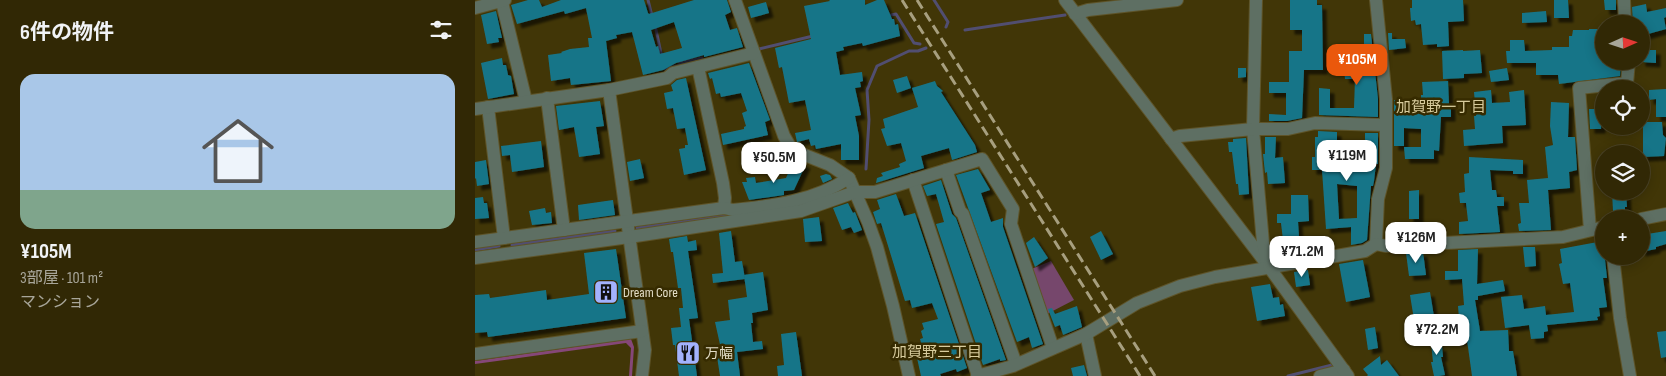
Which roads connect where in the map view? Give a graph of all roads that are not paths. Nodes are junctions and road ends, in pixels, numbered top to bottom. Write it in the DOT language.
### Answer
graph roads {
  1 [pos="735,0"];
  2 [pos="1065,0"];
  3 [pos="1177,0"];
  4 [pos="1257,0"];
  5 [pos="1376,0"];
  6 [pos="1624,0"];
  7 [pos="503,1"];
  8 [pos="475,8"];
  9 [pos="1075,14"];
  10 [pos="1625,15"];
  11 [pos="754,53"];
  12 [pos="697,67"];
  13 [pos="1628,70"];
  14 [pos="609,90"];
  15 [pos="547,98"];
  16 [pos="526,101"];
  17 [pos="488,107"];
  18 [pos="475,109"];
  19 [pos="1386,125"];
  20 [pos="1253,129"];
  21 [pos="1171,139"];
  22 [pos="946,170"];
  23 [pos="849,178"];
  24 [pos="913,180"];
  25 [pos="855,192"];
  26 [pos="724,208"];
  27 [pos="1666,214"];
  28 [pos="1650,217"];
  29 [pos="627,221"];
  30 [pos="1595,229"];
  31 [pos="564,230"];
  32 [pos="1590,230"];
  33 [pos="629,236"];
  34 [pos="504,238"];
  35 [pos="475,242"];
  36 [pos="1376,244"];
  37 [pos="475,258"];
  38 [pos="1614,265"];
  39 [pos="1269,267"];
  40 [pos="643,331"];
  41 [pos="1086,334"];
  42 [pos="1053,348"];
  43 [pos="475,354"];
  44 [pos="1016,364"];
  45 [pos="1346,373"];
  46 [pos="642,376"];
  47 [pos="909,376"];
  48 [pos="978,376"];
  49 [pos="1095,376"];
  50 [pos="1320,376"];
  51 [pos="1630,376"];
  1 -- 11 [label="street"];
  2 -- 9 [label="street"];
  3 -- 9 [label="street"];
  4 -- 20 [label="street"];
  5 -- 19 [label="street"];
  6 -- 10 [label="street"];
  7 -- 8 [label="street"];
  7 -- 16 [label="street"];
  9 -- 21 [label="street"];
  11 -- 12 [label="street"];
  11 -- 23 [label="street"];
  12 -- 14 [label="street"];
  12 -- 26 [label="street"];
  13 -- 32 [label="street"];
  14 -- 15 [label="street"];
  14 -- 29 [label="street"];
  15 -- 16 [label="street"];
  15 -- 31 [label="street"];
  16 -- 17 [label="street"];
  17 -- 18 [label="street"];
  17 -- 34 [label="street"];
  19 -- 20 [label="street"];
  19 -- 36 [label="street"];
  20 -- 21 [label="street"];
  20 -- 39 [label="street"];
  21 -- 39 [label="street"];
  22 -- 24 [label="street"];
  22 -- 42 [label="street"];
  22 -- 44 [label="street"];
  23 -- 25 [label="street"];
  23 -- 26 [label="street"];
  24 -- 25 [label="street"];
  24 -- 48 [label="street"];
  25 -- 33 [label="street"];
  25 -- 47 [label="street"];
  26 -- 29 [label="street"];
  27 -- 28 [label="street"];
  29 -- 31 [label="street"];
  29 -- 33 [label="street"];
  30 -- 32 [label="street"];
  31 -- 34 [label="street"];
  32 -- 36 [label="street"];
  33 -- 37 [label="street"];
  33 -- 40 [label="street"];
  34 -- 35 [label="street"];
  36 -- 39 [label="street"];
  38 -- 51 [label="street"];
  39 -- 41 [label="street"];
  39 -- 45 [label="street"];
  40 -- 43 [label="street"];
  40 -- 46 [label="street"];
  41 -- 42 [label="street"];
  41 -- 49 [label="street"];
  42 -- 44 [label="street"];
  44 -- 48 [label="street"];
  45 -- 50 [label="street"];
}
